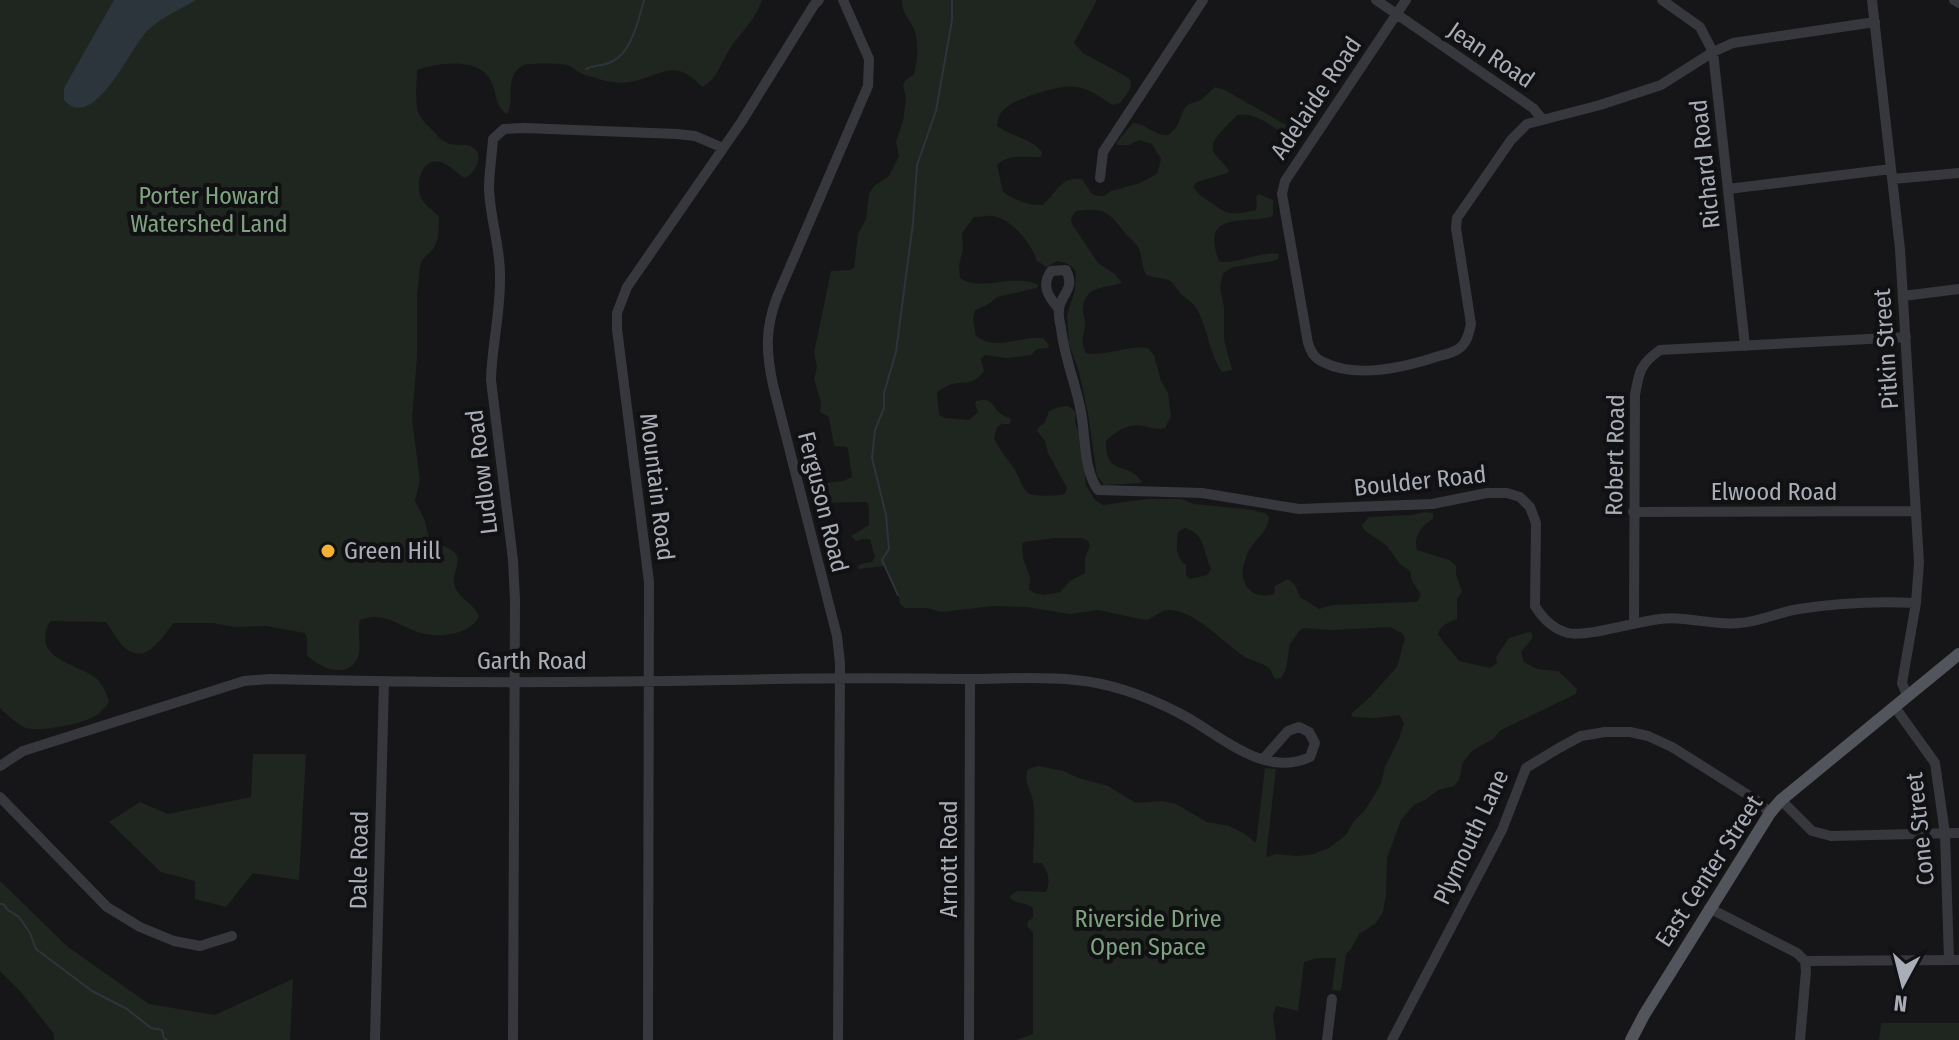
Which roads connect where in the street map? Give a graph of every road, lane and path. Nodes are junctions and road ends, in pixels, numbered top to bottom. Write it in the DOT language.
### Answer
graph roads {
  1 [pos="819,0"];
  2 [pos="843,0"];
  3 [pos="1203,0"];
  4 [pos="1376,0"];
  5 [pos="1406,0"];
  6 [pos="1662,0"];
  7 [pos="1872,0"];
  8 [pos="1396,14"];
  9 [pos="1875,22"];
  10 [pos="1713,52"];
  11 [pos="1542,119"];
  12 [pos="723,148"];
  13 [pos="1959,173"];
  14 [pos="1892,174"];
  15 [pos="1100,178"];
  16 [pos="1728,189"];
  17 [pos="1959,289"];
  18 [pos="1903,296"];
  19 [pos="1058,308"];
  20 [pos="1906,337"];
  21 [pos="1745,346"];
  22 [pos="1916,511"];
  23 [pos="1633,512"];
  24 [pos="1916,603"];
  25 [pos="1634,624"];
  26 [pos="1959,654"];
  27 [pos="840,677"];
  28 [pos="970,679"];
  29 [pos="384,681"];
  30 [pos="515,681"];
  31 [pos="649,682"];
  32 [pos="1907,695"];
  33 [pos="1894,706"];
  34 [pos="1263,759"];
  35 [pos="0,766"];
  36 [pos="0,797"];
  37 [pos="1781,800"];
  38 [pos="1770,813"];
  39 [pos="1959,833"];
  40 [pos="1945,834"];
  41 [pos="1709,908"];
  42 [pos="232,936"];
  43 [pos="1954,960"];
  44 [pos="1805,961"];
  45 [pos="1332,999"];
  46 [pos="375,1040"];
  47 [pos="513,1040"];
  48 [pos="648,1040"];
  49 [pos="838,1040"];
  50 [pos="969,1040"];
  51 [pos="1327,1040"];
  52 [pos="1392,1040"];
  53 [pos="1631,1040"];
  54 [pos="1800,1040"];
  1 -- 12 [label="street, Mountain Road"];
  2 -- 27 [label="street, Ferguson Road"];
  3 -- 15 [label="street"];
  4 -- 8 [label="street, Jean Road"];
  5 -- 8 [label="street, Adelaide Road"];
  6 -- 10 [label="street, Richard Road"];
  7 -- 9 [label="street, Pitkin Street"];
  8 -- 11 [label="street, Jean Road"];
  8 -- 11 [label="street, Adelaide Road"];
  9 -- 10 [label="street"];
  9 -- 14 [label="street, Pitkin Street"];
  10 -- 11 [label="street"];
  10 -- 16 [label="street, Richard Road"];
  12 -- 30 [label="street, Ludlow Road"];
  12 -- 31 [label="street, Mountain Road"];
  13 -- 14 [label="street"];
  14 -- 16 [label="street"];
  14 -- 18 [label="street, Pitkin Street"];
  16 -- 21 [label="street, Richard Road"];
  17 -- 18 [label="street"];
  18 -- 20 [label="street, Pitkin Street"];
  19 -- 25 [label="street, Boulder Road"];
  20 -- 21 [label="street, Robert Road"];
  20 -- 22 [label="street, Pitkin Street"];
  21 -- 23 [label="street, Robert Road"];
  22 -- 23 [label="street, Elwood Road"];
  22 -- 24 [label="street, Pitkin Street"];
  23 -- 25 [label="street, Robert Road"];
  24 -- 25 [label="street, Boulder Road"];
  24 -- 32 [label="street, Pitkin Street"];
  26 -- 32 [label="main road, East Center Street"];
  27 -- 28 [label="street, Garth Road"];
  27 -- 31 [label="street, Garth Road"];
  27 -- 49 [label="street, Ferguson Road"];
  28 -- 34 [label="street, Garth Road"];
  28 -- 50 [label="street, Arnott Road"];
  29 -- 30 [label="street, Garth Road"];
  29 -- 35 [label="street, Garth Road"];
  29 -- 46 [label="street, Dale Road"];
  30 -- 31 [label="street, Garth Road"];
  30 -- 47 [label="street, Ludlow Road"];
  31 -- 48 [label="street, Mountain Road"];
  32 -- 33 [label="main road, East Center Street"];
  33 -- 37 [label="main road, East Center Street"];
  33 -- 40 [label="street, Cone Street"];
  34 -- 34 [label="street"];
  36 -- 42 [label="street"];
  37 -- 38 [label="main road, East Center Street"];
  37 -- 40 [label="street"];
  38 -- 41 [label="main road, East Center Street"];
  38 -- 52 [label="street, Plymouth Lane"];
  39 -- 40 [label="street"];
  40 -- 43 [label="street, Cone Street"];
  41 -- 44 [label="street"];
  41 -- 53 [label="main road, East Center Street"];
  43 -- 44 [label="street"];
  44 -- 54 [label="street"];
  45 -- 51 [label="street"];
}
